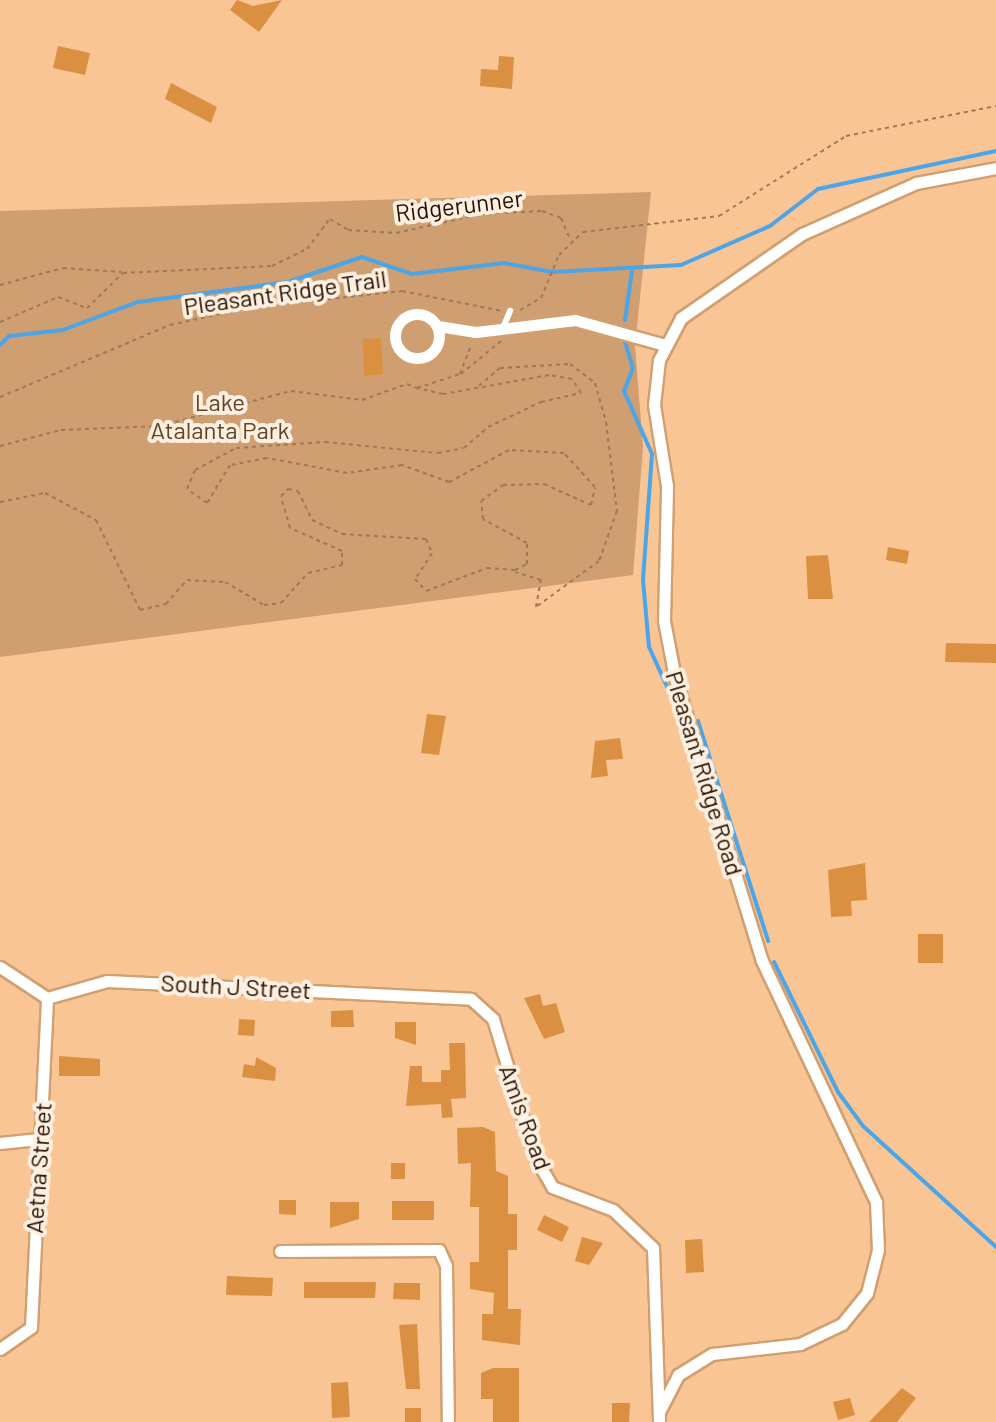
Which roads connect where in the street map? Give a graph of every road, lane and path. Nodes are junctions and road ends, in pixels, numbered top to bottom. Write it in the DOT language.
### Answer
graph roads {
  1 [pos="996,106"];
  2 [pos="996,168"];
  3 [pos="569,238"];
  4 [pos="123,273"];
  5 [pos="0,285"];
  6 [pos="519,310"];
  7 [pos="510,311"];
  8 [pos="0,322"];
  9 [pos="438,326"];
  10 [pos="507,328"];
  11 [pos="476,332"];
  12 [pos="665,345"];
  13 [pos="460,374"];
  14 [pos="417,388"];
  15 [pos="477,388"];
  16 [pos="0,397"];
  17 [pos="0,446"];
  18 [pos="0,502"];
  19 [pos="510,571"];
  20 [pos="0,967"];
  21 [pos="47,998"];
  22 [pos="481,1007"];
  23 [pos="36,1139"];
  24 [pos="0,1143"];
  25 [pos="280,1251"];
  26 [pos="0,1349"];
  27 [pos="659,1417"];
  28 [pos="448,1422"];
  1 -- 3 [label="path"];
  2 -- 12 [label="street, Pleasant Ridge Road"];
  3 -- 4 [label="path, Ridgerunner"];
  3 -- 6 [label="path"];
  4 -- 5 [label="path, Ridgerunner"];
  4 -- 8 [label="path"];
  6 -- 7 [label="path, Pleasant Ridge Trail"];
  6 -- 10 [label="path"];
  7 -- 10 [label="lane"];
  7 -- 16 [label="path, Pleasant Ridge Trail"];
  9 -- 9 [label="street"];
  9 -- 11 [label="street"];
  10 -- 11 [label="street"];
  10 -- 12 [label="street"];
  10 -- 13 [label="path"];
  11 -- 13 [label="path"];
  12 -- 27 [label="street, Pleasant Ridge Road"];
  13 -- 14 [label="path"];
  14 -- 15 [label="path"];
  14 -- 17 [label="path"];
  15 -- 19 [label="path"];
  15 -- 19 [label="path"];
  18 -- 19 [label="path"];
  20 -- 21 [label="street"];
  21 -- 22 [label="street, South J Street"];
  21 -- 23 [label="street, Aetna Street"];
  22 -- 27 [label="street, Amis Road"];
  23 -- 24 [label="street"];
  23 -- 26 [label="street, Aetna Street"];
  25 -- 28 [label="street"];
}
